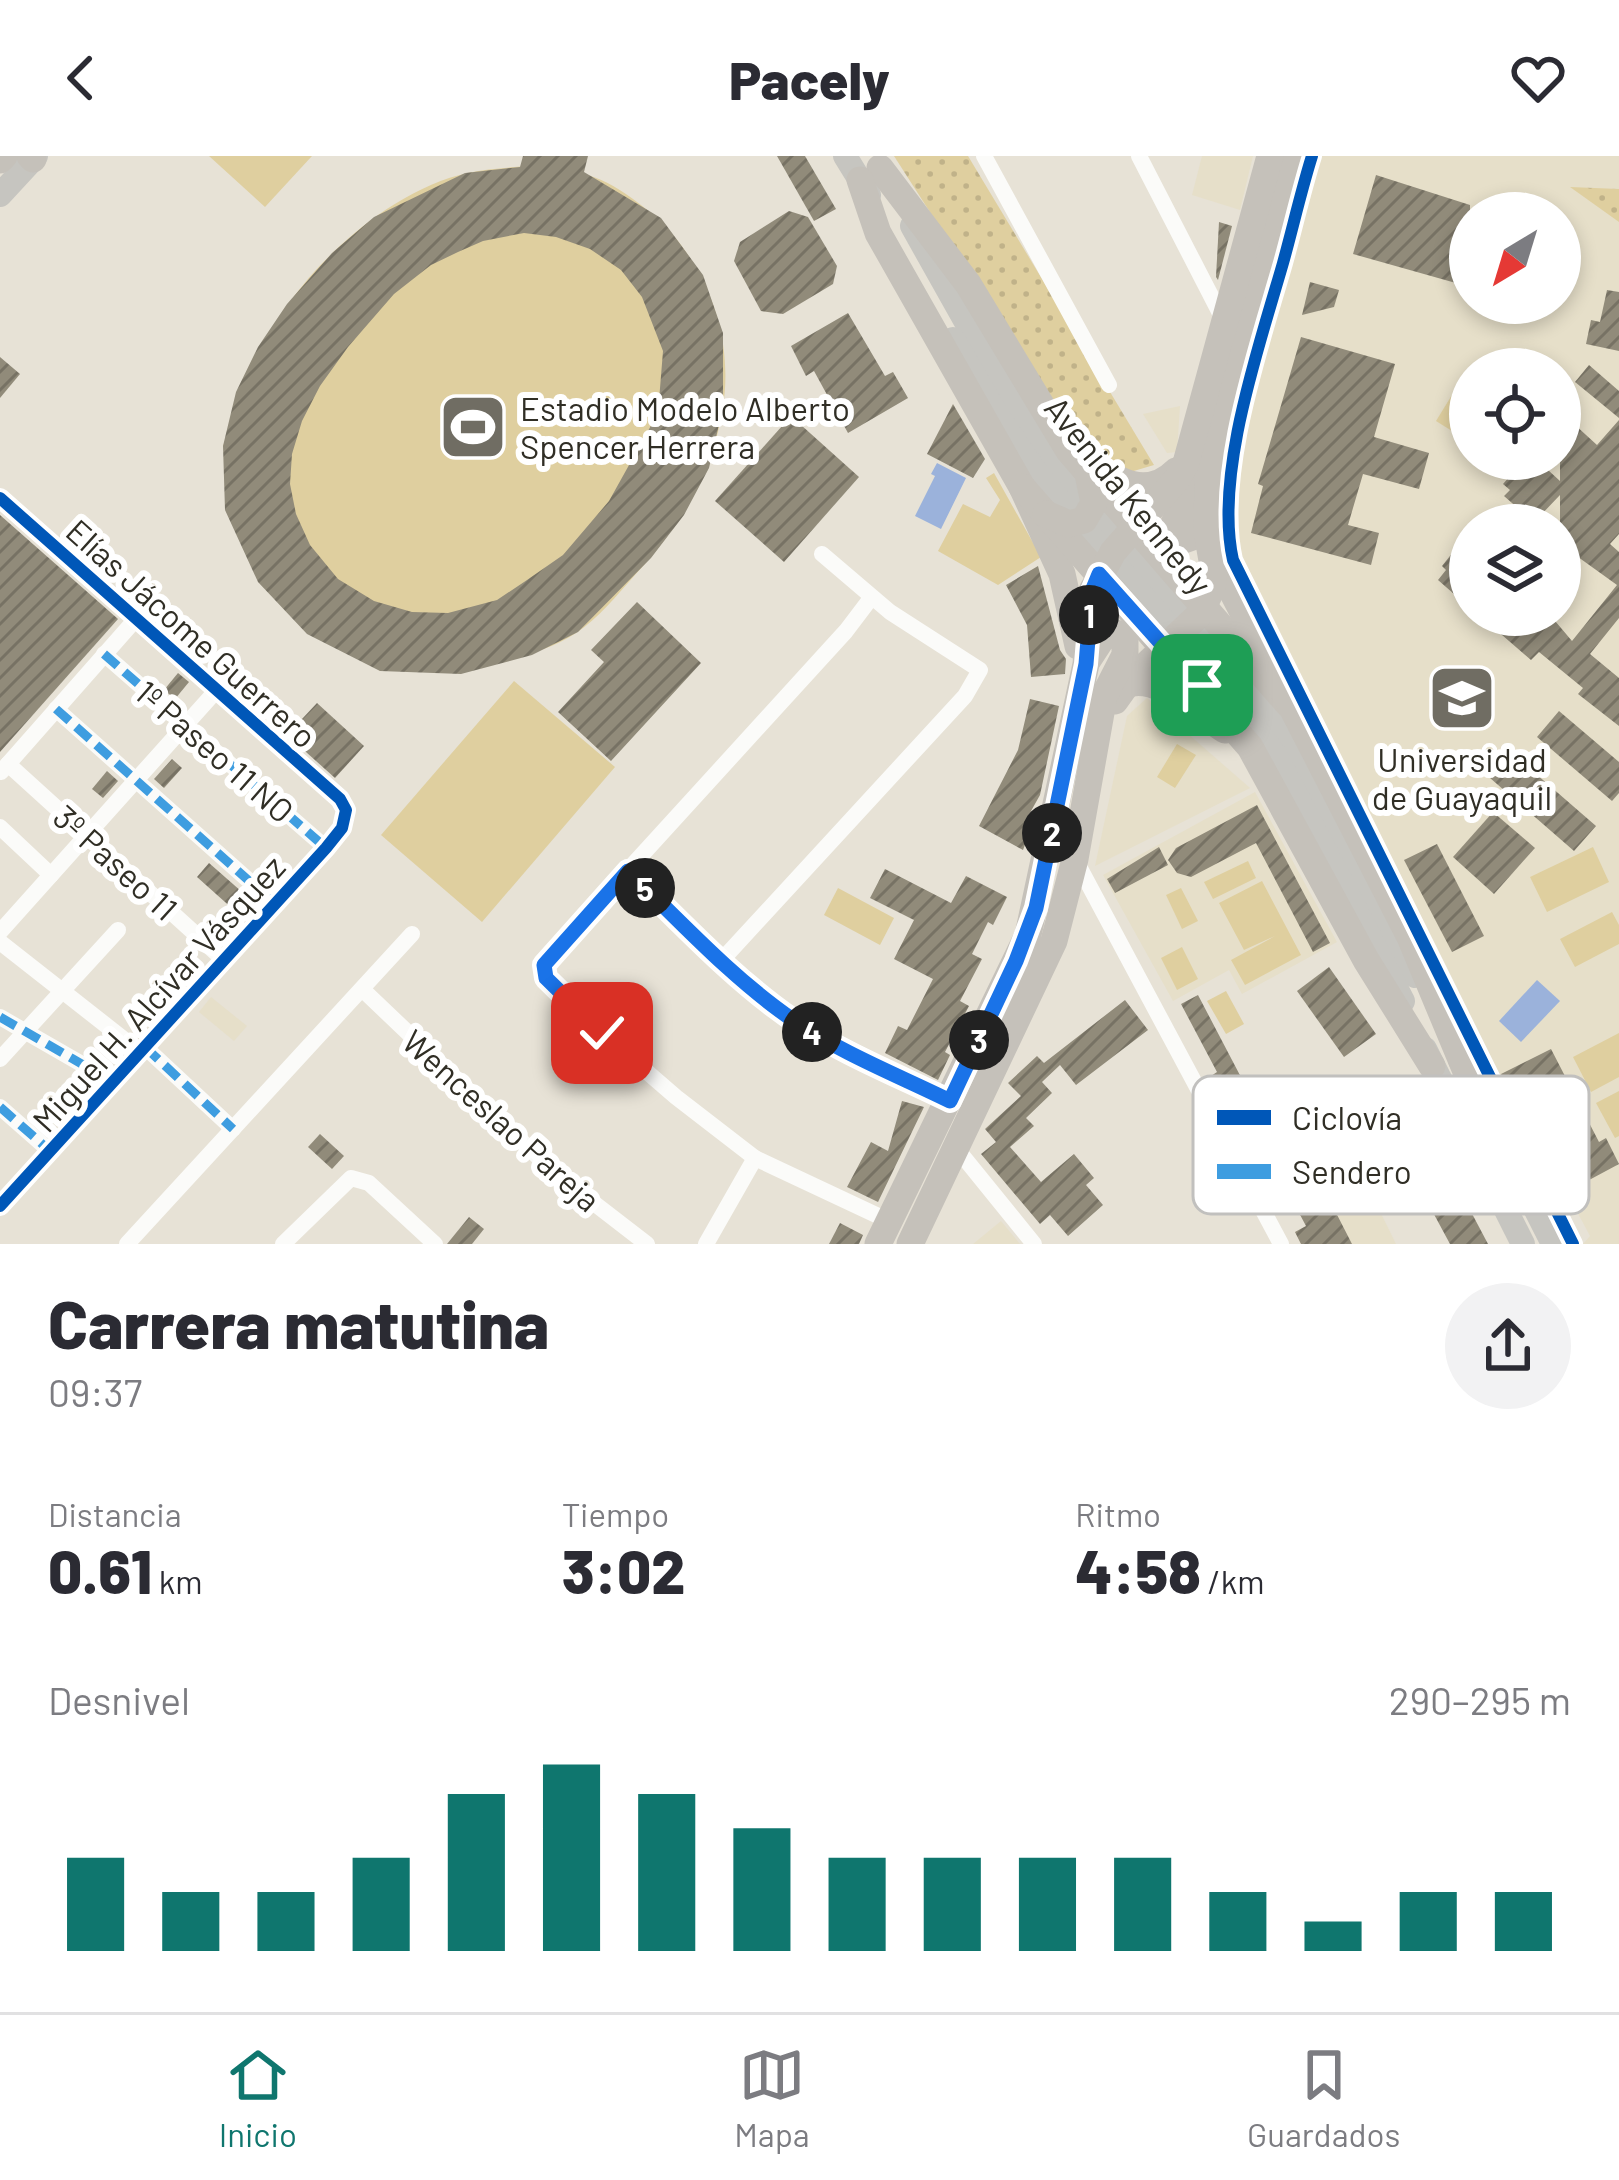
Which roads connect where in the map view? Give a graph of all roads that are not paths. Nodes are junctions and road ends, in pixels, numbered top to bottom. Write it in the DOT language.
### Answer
graph roads {
  1 [pos="984,156"];
  2 [pos="1139,156"];
  3 [pos="1270,156"];
  4 [pos="1295,156"];
  5 [pos="33,157"];
  6 [pos="864,165"];
  7 [pos="0,195"];
  8 [pos="1223,319"];
  9 [pos="1109,385"];
  10 [pos="1048,422"];
  11 [pos="1194,462"];
  12 [pos="1088,474"];
  13 [pos="1022,487"];
  14 [pos="0,498"];
  15 [pos="1043,511"];
  16 [pos="1133,526"];
  17 [pos="1210,547"];
  18 [pos="822,554"];
  19 [pos="1099,574"];
  20 [pos="871,598"];
  21 [pos="1205,606"];
  22 [pos="135,620"];
  23 [pos="1165,650"];
  24 [pos="104,654"];
  25 [pos="1252,660"];
  26 [pos="1085,668"];
  27 [pos="1124,686"];
  28 [pos="215,692"];
  29 [pos="1209,697"];
  30 [pos="1288,704"];
  31 [pos="56,709"];
  32 [pos="186,725"];
  33 [pos="1096,737"];
  34 [pos="1262,767"];
  35 [pos="4,768"];
  36 [pos="136,780"];
  37 [pos="346,810"];
  38 [pos="0,827"];
  39 [pos="87,835"];
  40 [pos="326,848"];
  41 [pos="1075,859"];
  42 [pos="628,871"];
  43 [pos="51,875"];
  44 [pos="275,904"];
  45 [pos="1367,906"];
  46 [pos="118,930"];
  47 [pos="0,932"];
  48 [pos="412,934"];
  49 [pos="0,942"];
  50 [pos="224,960"];
  51 [pos="721,961"];
  52 [pos="362,989"];
  53 [pos="63,990"];
  54 [pos="0,1017"];
  55 [pos="25,1031"];
  56 [pos="143,1049"];
  57 [pos="0,1059"];
  58 [pos="1432,1066"];
  59 [pos="1437,1076"];
  60 [pos="1468,1076"];
  61 [pos="1193,1080"];
  62 [pos="113,1082"];
  63 [pos="950,1101"];
  64 [pos="0,1107"];
  65 [pos="233,1129"];
  66 [pos="957,1149"];
  67 [pos="50,1151"];
  68 [pos="755,1157"];
  69 [pos="4,1195"];
  70 [pos="1265,1214"];
  71 [pos="1508,1214"];
  72 [pos="1538,1214"];
  73 [pos="884,1233"];
  74 [pos="127,1244"];
  75 [pos="283,1244"];
  76 [pos="435,1244"];
  77 [pos="646,1244"];
  78 [pos="706,1244"];
  79 [pos="910,1244"];
  80 [pos="1034,1244"];
  81 [pos="1281,1244"];
  82 [pos="1523,1244"];
  83 [pos="1553,1244"];
  1 -- 9 [label="street"];
  2 -- 8 [label="street"];
  3 -- 8 [label="main road"];
  4 -- 11 [label="main road"];
  5 -- 7 [label="main road"];
  6 -- 10 [label="main road"];
  6 -- 13 [label="main road"];
  6 -- 45 [label="main road, Avenida Kennedy"];
  8 -- 11 [label="main road"];
  10 -- 11 [label="main road"];
  10 -- 12 [label="main road"];
  11 -- 16 [label="main road"];
  11 -- 17 [label="main road"];
  12 -- 15 [label="main road"];
  12 -- 16 [label="main road"];
  13 -- 15 [label="main road"];
  13 -- 26 [label="main road"];
  14 -- 22 [label="street, Elías Jácome Guerrero"];
  15 -- 19 [label="main road"];
  16 -- 19 [label="main road"];
  16 -- 21 [label="main road"];
  17 -- 21 [label="main road"];
  17 -- 30 [label="main road"];
  18 -- 20 [label="street"];
  19 -- 23 [label="main road"];
  19 -- 26 [label="main road"];
  20 -- 42 [label="street"];
  20 -- 51 [label="street"];
  21 -- 23 [label="main road"];
  21 -- 25 [label="main road"];
  22 -- 24 [label="street"];
  22 -- 28 [label="street, Elías Jácome Guerrero"];
  23 -- 27 [label="main road"];
  23 -- 29 [label="main road"];
  24 -- 31 [label="street"];
  24 -- 32 [label="street, 1º Paseo 11 NO"];
  25 -- 29 [label="main road"];
  25 -- 30 [label="main road"];
  26 -- 33 [label="main road"];
  26 -- 63 [label="main road"];
  27 -- 33 [label="main road"];
  27 -- 34 [label="main road"];
  28 -- 32 [label="street"];
  28 -- 37 [label="street, Elías Jácome Guerrero"];
  29 -- 34 [label="main road"];
  30 -- 60 [label="main road"];
  31 -- 35 [label="street"];
  31 -- 36 [label="street"];
  32 -- 36 [label="street"];
  32 -- 40 [label="street, 1º Paseo 11 NO"];
  33 -- 41 [label="main road"];
  34 -- 58 [label="main road"];
  35 -- 39 [label="street, 3º Paseo 11"];
  36 -- 39 [label="street"];
  36 -- 44 [label="street"];
  37 -- 40 [label="street, Miguel H. Alcívar Vásquez"];
  38 -- 43 [label="street"];
  39 -- 43 [label="street"];
  39 -- 50 [label="street, 3º Paseo 11"];
  40 -- 44 [label="street, Miguel H. Alcívar Vásquez"];
  41 -- 61 [label="street"];
  41 -- 66 [label="main road"];
  42 -- 51 [label="street"];
  42 -- 68 [label="street"];
  43 -- 47 [label="street"];
  44 -- 50 [label="street, Miguel H. Alcívar Vásquez"];
  45 -- 58 [label="main road, Avenida Kennedy"];
  45 -- 60 [label="main road, Avenida Kennedy"];
  46 -- 53 [label="street"];
  48 -- 52 [label="street"];
  49 -- 53 [label="street"];
  50 -- 56 [label="street, Miguel H. Alcívar Vásquez"];
  51 -- 63 [label="street"];
  52 -- 65 [label="street"];
  52 -- 77 [label="street, Wenceslao Pareja"];
  53 -- 55 [label="street"];
  53 -- 56 [label="street"];
  54 -- 55 [label="street"];
  55 -- 57 [label="street"];
  55 -- 62 [label="street"];
  56 -- 62 [label="street, Miguel H. Alcívar Vásquez"];
  56 -- 65 [label="street"];
  58 -- 59 [label="main road, Avenida Kennedy"];
  62 -- 67 [label="street, Miguel H. Alcívar Vásquez"];
  63 -- 73 [label="main road"];
  64 -- 67 [label="street"];
  65 -- 74 [label="street"];
  66 -- 79 [label="main road"];
  66 -- 80 [label="street"];
  67 -- 69 [label="street, Miguel H. Alcívar Vásquez"];
  68 -- 73 [label="street"];
  68 -- 78 [label="street"];
  70 -- 81 [label="street"];
  71 -- 82 [label="main road, Avenida Kennedy"];
  72 -- 83 [label="main road, Avenida Kennedy"];
  75 -- 76 [label="street"];
}
